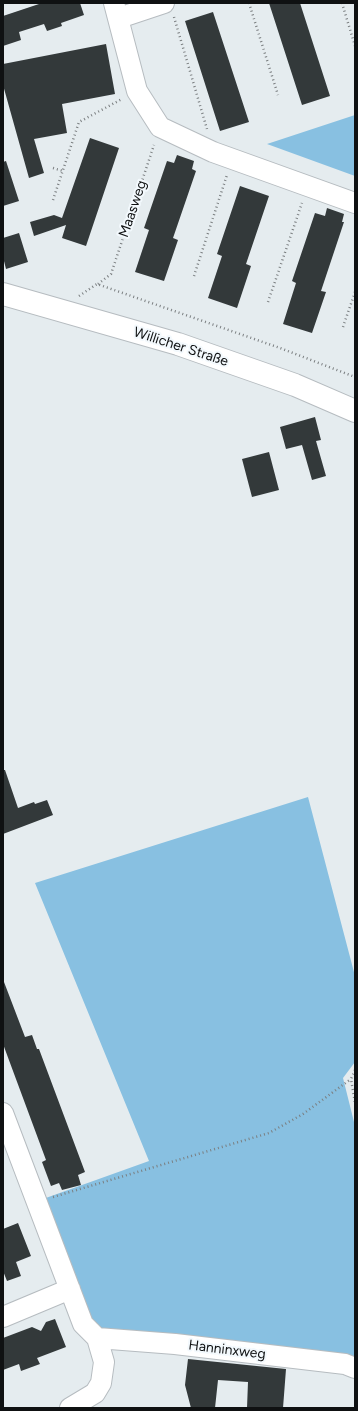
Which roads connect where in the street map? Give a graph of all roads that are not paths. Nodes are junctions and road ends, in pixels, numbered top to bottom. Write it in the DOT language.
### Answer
graph roads {
  1 [pos="168,7"];
  2 [pos="116,11"];
  3 [pos="355,203"];
  4 [pos="3,294"];
  5 [pos="355,411"];
  6 [pos="3,1113"];
  7 [pos="70,1289"];
  8 [pos="3,1316"];
  9 [pos="97,1338"];
  10 [pos="355,1368"];
  11 [pos="70,1408"];
  1 -- 2 [label="street"];
  2 -- 3 [label="street"];
  4 -- 5 [label="street, Willicher Straße"];
  6 -- 7 [label="street"];
  7 -- 8 [label="street"];
  7 -- 9 [label="street"];
  9 -- 10 [label="street, Hanninxweg"];
  9 -- 11 [label="street"];
}
